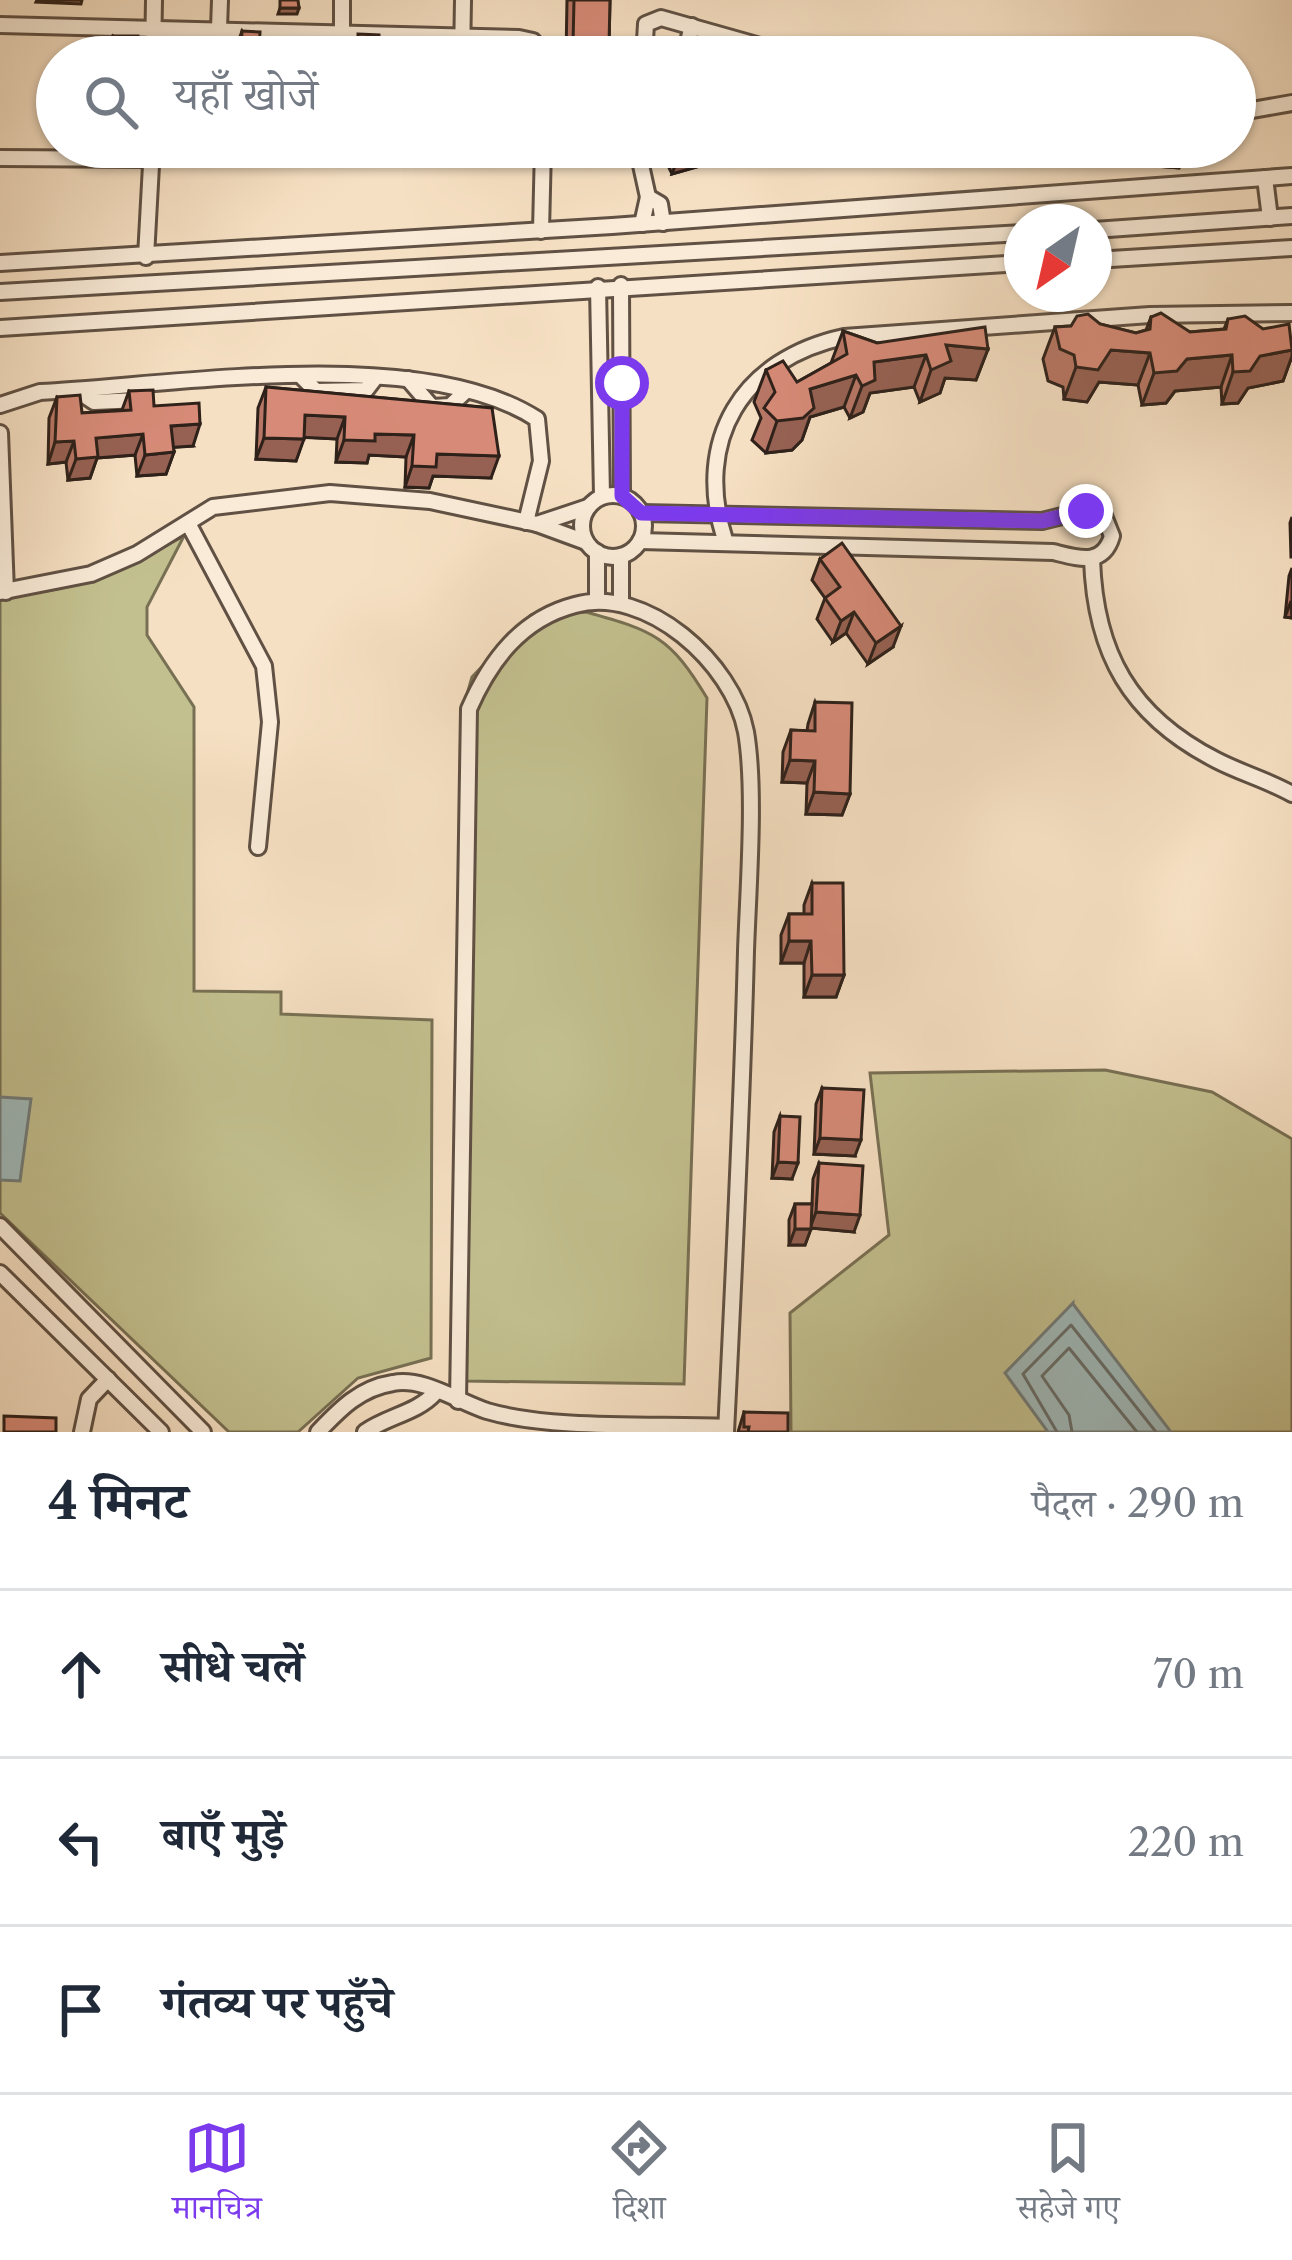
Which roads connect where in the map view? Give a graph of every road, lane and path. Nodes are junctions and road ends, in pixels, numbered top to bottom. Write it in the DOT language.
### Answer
graph roads {
  1 [pos="154,0"];
  2 [pos="220,0"];
  3 [pos="342,0"];
  4 [pos="463,0"];
  5 [pos="0,25"];
  6 [pos="692,26"];
  7 [pos="154,27"];
  8 [pos="220,28"];
  9 [pos="342,29"];
  10 [pos="463,35"];
  11 [pos="154,36"];
  12 [pos="219,36"];
  13 [pos="475,36"];
  14 [pos="647,36"];
  15 [pos="689,36"];
  16 [pos="727,36"];
  17 [pos="1292,104"];
  18 [pos="1256,109"];
  19 [pos="36,157"];
  20 [pos="0,158"];
  21 [pos="152,168"];
  22 [pos="542,168"];
  23 [pos="642,168"];
  24 [pos="1292,176"];
  25 [pos="1265,178"];
  26 [pos="649,197"];
  27 [pos="1292,216"];
  28 [pos="1270,218"];
  29 [pos="663,223"];
  30 [pos="642,224"];
  31 [pos="1112,229"];
  32 [pos="541,231"];
  33 [pos="1004,234"];
  34 [pos="1292,248"];
  35 [pos="152,257"];
  36 [pos="1112,259"];
  37 [pos="0,263"];
  38 [pos="1004,264"];
  39 [pos="621,285"];
  40 [pos="598,286"];
  41 [pos="0,292"];
  42 [pos="1292,313"];
  43 [pos="2,328"];
  44 [pos="407,379"];
  45 [pos="600,382"];
  46 [pos="622,383"];
  47 [pos="466,391"];
  48 [pos="0,405"];
  49 [pos="0,433"];
  50 [pos="602,496"];
  51 [pos="622,496"];
  52 [pos="588,507"];
  53 [pos="715,510"];
  54 [pos="641,513"];
  55 [pos="188,523"];
  56 [pos="532,523"];
  57 [pos="724,540"];
  58 [pos="640,541"];
  59 [pos="591,547"];
  60 [pos="620,556"];
  61 [pos="1092,559"];
  62 [pos="3,592"];
  63 [pos="596,598"];
  64 [pos="621,600"];
  65 [pos="1292,794"];
  66 [pos="258,847"];
  67 [pos="0,1226"];
  68 [pos="0,1273"];
  69 [pos="108,1379"];
  70 [pos="435,1393"];
  71 [pos="458,1401"];
  72 [pos="611,1427"];
  73 [pos="726,1429"];
  74 [pos="82,1432"];
  75 [pos="161,1432"];
  76 [pos="203,1432"];
  77 [pos="318,1432"];
  78 [pos="365,1432"];
  1 -- 7 [label="street"];
  2 -- 8 [label="street"];
  3 -- 9 [label="street"];
  4 -- 10 [label="street"];
  5 -- 7 [label="street"];
  6 -- 14 [label="street"];
  6 -- 15 [label="street"];
  6 -- 16 [label="street"];
  7 -- 8 [label="street"];
  7 -- 11 [label="street"];
  8 -- 9 [label="street"];
  8 -- 12 [label="street"];
  9 -- 10 [label="street"];
  10 -- 13 [label="street"];
  17 -- 18 [label="street"];
  19 -- 20 [label="street"];
  21 -- 35 [label="street"];
  22 -- 32 [label="street"];
  23 -- 26 [label="street"];
  24 -- 25 [label="street"];
  25 -- 28 [label="street"];
  25 -- 29 [label="street"];
  26 -- 29 [label="street"];
  26 -- 30 [label="street"];
  27 -- 28 [label="street"];
  28 -- 31 [label="street"];
  29 -- 30 [label="street"];
  30 -- 32 [label="street"];
  32 -- 35 [label="street"];
  33 -- 41 [label="street"];
  34 -- 36 [label="street"];
  35 -- 37 [label="street"];
  38 -- 39 [label="street"];
  39 -- 40 [label="street"];
  39 -- 46 [label="street"];
  40 -- 43 [label="street"];
  40 -- 45 [label="street"];
  42 -- 53 [label="street"];
  44 -- 47 [label="street"];
  44 -- 47 [label="street"];
  44 -- 48 [label="street"];
  45 -- 46 [label="street"];
  45 -- 50 [label="street"];
  46 -- 51 [label="street"];
  47 -- 56 [label="street"];
  49 -- 62 [label="street"];
  50 -- 51 [label="street"];
  50 -- 52 [label="street"];
  51 -- 54 [label="street"];
  52 -- 56 [label="street"];
  52 -- 59 [label="street"];
  53 -- 54 [label="street"];
  53 -- 57 [label="street"];
  53 -- 61 [label="street"];
  54 -- 58 [label="street"];
  55 -- 56 [label="street"];
  55 -- 62 [label="street"];
  55 -- 66 [label="street"];
  56 -- 59 [label="street"];
  57 -- 58 [label="street"];
  57 -- 61 [label="street"];
  58 -- 60 [label="street"];
  59 -- 60 [label="street"];
  59 -- 63 [label="street"];
  60 -- 64 [label="street"];
  61 -- 65 [label="street"];
  63 -- 64 [label="street"];
  63 -- 71 [label="street"];
  64 -- 73 [label="street"];
  67 -- 76 [label="street"];
  68 -- 69 [label="street"];
  69 -- 74 [label="street"];
  69 -- 75 [label="street"];
  70 -- 71 [label="street"];
  70 -- 77 [label="street"];
  70 -- 78 [label="street"];
  71 -- 72 [label="street"];
  72 -- 73 [label="street"];
}
